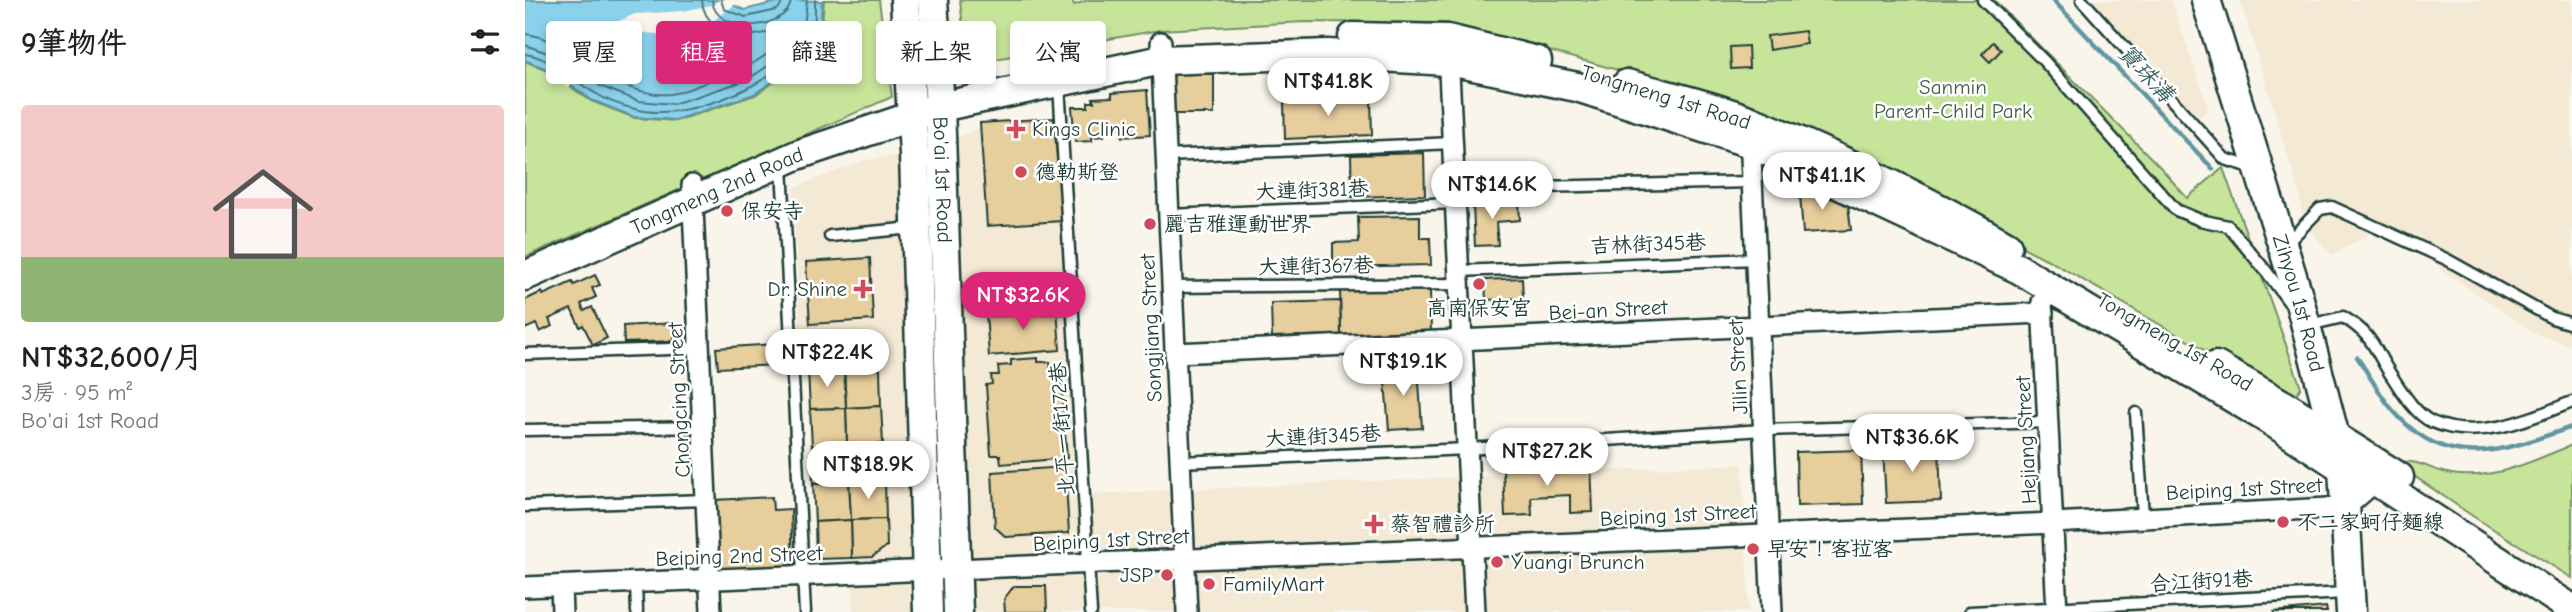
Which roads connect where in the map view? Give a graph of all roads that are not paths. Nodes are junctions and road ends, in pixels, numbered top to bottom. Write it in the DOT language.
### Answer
graph roads {
  1 [pos="905,0"];
  2 [pos="933,0"];
  3 [pos="1983,0"];
  4 [pos="2082,0"];
  5 [pos="2206,0"];
  6 [pos="1448,50"];
  7 [pos="1161,51"];
  8 [pos="1106,67"];
  9 [pos="1038,84"];
  10 [pos="1058,84"];
  11 [pos="939,99"];
  12 [pos="912,106"];
  13 [pos="1750,132"];
  14 [pos="1453,143"];
  15 [pos="1166,156"];
  16 [pos="781,162"];
  17 [pos="2257,169"];
  18 [pos="1752,182"];
  19 [pos="693,194"];
  20 [pos="1455,196"];
  21 [pos="1169,215"];
  22 [pos="917,227"];
  23 [pos="829,236"];
  24 [pos="2282,248"];
  25 [pos="525,257"];
  26 [pos="1756,259"];
  27 [pos="2041,274"];
  28 [pos="525,276"];
  29 [pos="1459,278"];
  30 [pos="1172,287"];
  31 [pos="2043,313"];
  32 [pos="2572,324"];
  33 [pos="1759,325"];
  34 [pos="2306,326"];
  35 [pos="1462,340"];
  36 [pos="699,348"];
  37 [pos="1175,353"];
  38 [pos="525,354"];
  39 [pos="2572,402"];
  40 [pos="2136,413"];
  41 [pos="2048,422"];
  42 [pos="703,427"];
  43 [pos="525,430"];
  44 [pos="1763,430"];
  45 [pos="2335,436"];
  46 [pos="1467,449"];
  47 [pos="1180,462"];
  48 [pos="2343,468"];
  49 [pos="2380,474"];
  50 [pos="706,500"];
  51 [pos="525,506"];
  52 [pos="2346,507"];
  53 [pos="2143,516"];
  54 [pos="2053,523"];
  55 [pos="1768,533"];
  56 [pos="1472,547"];
  57 [pos="1185,560"];
  58 [pos="1090,564"];
  59 [pos="956,570"];
  60 [pos="926,572"];
  61 [pos="803,576"];
  62 [pos="709,580"];
  63 [pos="636,583"];
  64 [pos="561,586"];
  65 [pos="525,587"];
  66 [pos="2572,589"];
  67 [pos="2351,603"];
  68 [pos="2572,609"];
  69 [pos="2057,610"];
  70 [pos="562,612"];
  71 [pos="637,612"];
  72 [pos="711,612"];
  73 [pos="805,612"];
  74 [pos="928,612"];
  75 [pos="958,612"];
  76 [pos="1091,612"];
  77 [pos="1187,612"];
  78 [pos="1475,612"];
  79 [pos="1772,612"];
  80 [pos="1970,612"];
  1 -- 12 [label="street, Bo'ai 1st Road"];
  2 -- 11 [label="street, Bo'ai 1st Road"];
  3 -- 34 [label="lane"];
  4 -- 17 [label="lane"];
  5 -- 17 [label="street, Zihyou 1st Road"];
  6 -- 7 [label="street, Tongmeng 1st Road"];
  6 -- 13 [label="street, Tongmeng 1st Road"];
  6 -- 14 [label="street"];
  7 -- 8 [label="street, Tongmeng 1st Road"];
  7 -- 11 [label="street, Tongmeng 1st Road"];
  7 -- 15 [label="street, Songjiang Street"];
  9 -- 11 [label="street, Tongmeng 1st Road"];
  10 -- 58 [label="lane, 北平一街172巷"];
  11 -- 12 [label="street"];
  11 -- 59 [label="street, Bo'ai 1st Road"];
  12 -- 16 [label="street, Tongmeng 2nd Road"];
  12 -- 19 [label="street, Tongmeng 2nd Road"];
  12 -- 22 [label="street, Bo'ai 1st Road"];
  13 -- 18 [label="street, Jilin Street"];
  13 -- 27 [label="street, Tongmeng 1st Road"];
  14 -- 15 [label="lane"];
  14 -- 20 [label="street"];
  15 -- 21 [label="street, Songjiang Street"];
  16 -- 19 [label="street, Tongmeng 2nd Road"];
  16 -- 61 [label="lane"];
  17 -- 24 [label="street, Zihyou 1st Road"];
  18 -- 20 [label="lane, 大連街381巷"];
  18 -- 26 [label="street, Jilin Street"];
  19 -- 25 [label="street, Tongmeng 2nd Road"];
  19 -- 28 [label="street, Tongmeng 2nd Road"];
  19 -- 36 [label="street, Chongcing Street"];
  20 -- 21 [label="lane, 大連街381巷"];
  20 -- 29 [label="street"];
  21 -- 30 [label="street, Songjiang Street"];
  22 -- 23 [label="lane"];
  22 -- 60 [label="street, Bo'ai 1st Road"];
  24 -- 32 [label="lane"];
  24 -- 34 [label="street, Zihyou 1st Road"];
  26 -- 29 [label="lane, 吉林街345巷"];
  26 -- 33 [label="street, Jilin Street"];
  27 -- 31 [label="street, Hejiang Street"];
  27 -- 45 [label="street, Tongmeng 1st Road"];
  27 -- 48 [label="street, Tongmeng 1st Road"];
  29 -- 30 [label="lane, 大連街367巷"];
  29 -- 35 [label="street"];
  30 -- 37 [label="street, Songjiang Street"];
  31 -- 33 [label="street, Bei-an Street"];
  31 -- 41 [label="street, Hejiang Street"];
  33 -- 35 [label="street, Bei-an Street"];
  33 -- 44 [label="street, Jilin Street"];
  34 -- 39 [label="lane"];
  34 -- 45 [label="street, Zihyou 1st Road"];
  35 -- 37 [label="street, Bei-an Street"];
  35 -- 46 [label="street"];
  36 -- 38 [label="lane"];
  36 -- 42 [label="street, Chongcing Street"];
  37 -- 47 [label="street, Songjiang Street"];
  40 -- 53 [label="lane"];
  41 -- 44 [label="lane, 大連街345巷"];
  41 -- 54 [label="street, Hejiang Street"];
  42 -- 43 [label="lane"];
  42 -- 50 [label="street, Chongcing Street"];
  44 -- 46 [label="lane, 大連街345巷"];
  44 -- 55 [label="street, Jilin Street"];
  45 -- 48 [label="street, Zihyou 1st Road"];
  45 -- 49 [label="street, Tongmeng 1st Road"];
  46 -- 47 [label="lane, 大連街345巷"];
  46 -- 56 [label="street"];
  47 -- 57 [label="street, Songjiang Street"];
  48 -- 49 [label="street, Tongmeng 1st Road"];
  48 -- 52 [label="street, Zihyou 1st Road"];
  49 -- 52 [label="street, Beiping 1st Street"];
  49 -- 66 [label="street, Tongmeng 1st Road"];
  49 -- 68 [label="street, Tongmeng 1st Road"];
  50 -- 51 [label="lane"];
  50 -- 62 [label="street, Chongcing Street"];
  52 -- 53 [label="street, Beiping 1st Street"];
  52 -- 67 [label="street, Zihyou 1st Road"];
  53 -- 54 [label="street, Beiping 1st Street"];
  54 -- 55 [label="street, Beiping 1st Street"];
  54 -- 69 [label="street, Hejiang Street"];
  55 -- 56 [label="street, Beiping 1st Street"];
  55 -- 79 [label="street, Jilin Street"];
  56 -- 57 [label="street, Beiping 1st Street"];
  56 -- 78 [label="street"];
  57 -- 58 [label="street, Beiping 1st Street"];
  57 -- 77 [label="street, Songjiang Street"];
  58 -- 59 [label="street, Beiping 1st Street"];
  58 -- 76 [label="lane, 北平一街172巷"];
  59 -- 60 [label="street, Beiping 2nd Street"];
  59 -- 75 [label="street, Bo'ai 1st Road"];
  60 -- 61 [label="street, Beiping 2nd Street"];
  60 -- 74 [label="street, Bo'ai 1st Road"];
  61 -- 62 [label="street, Beiping 2nd Street"];
  61 -- 73 [label="lane"];
  62 -- 63 [label="street, Beiping 2nd Street"];
  62 -- 72 [label="street, Chongcing Street"];
  63 -- 64 [label="street, Beiping 2nd Street"];
  63 -- 71 [label="lane"];
  64 -- 65 [label="street, Beiping 2nd Street"];
  64 -- 70 [label="street"];
  67 -- 69 [label="lane, 合江街91巷"];
  69 -- 80 [label="lane, 合江街91巷"];
}
